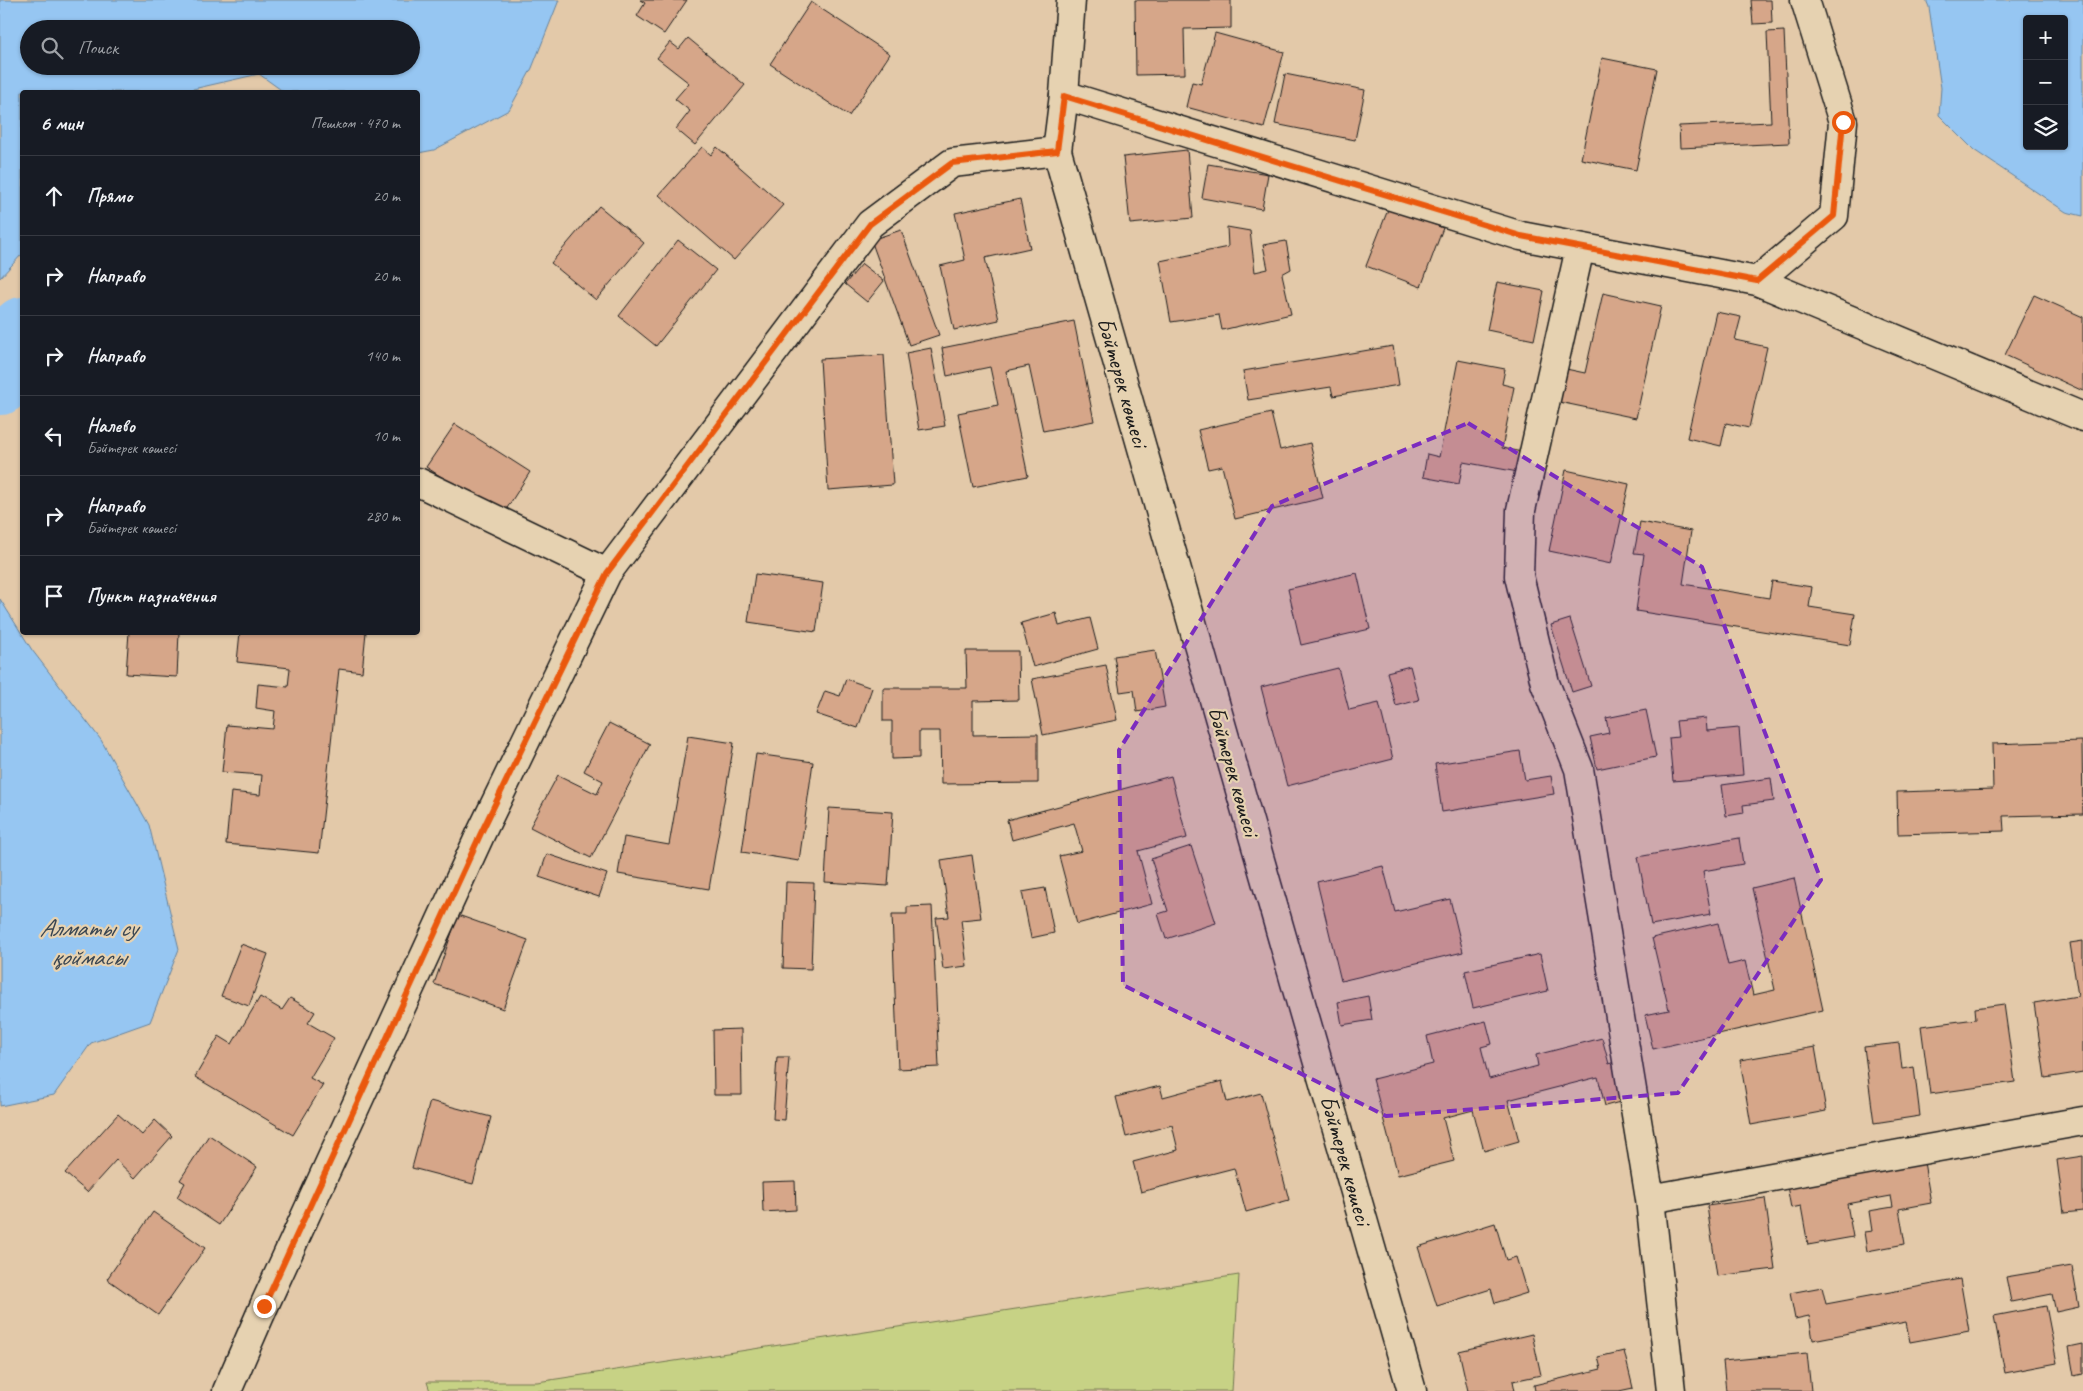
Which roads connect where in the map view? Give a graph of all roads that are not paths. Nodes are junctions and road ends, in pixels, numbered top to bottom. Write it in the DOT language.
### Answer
graph roads {
  1 [pos="1070,0"];
  2 [pos="1805,0"];
  3 [pos="1064,96"];
  4 [pos="1057,151"];
  5 [pos="1580,248"];
  6 [pos="1757,281"];
  7 [pos="2083,417"];
  8 [pos="420,483"];
  9 [pos="607,573"];
  10 [pos="2083,1121"];
  11 [pos="1650,1199"];
  12 [pos="227,1391"];
  13 [pos="1412,1391"];
  14 [pos="1672,1391"];
  1 -- 3 [label="street, Бәйтерек көшесі"];
  2 -- 6 [label="street"];
  3 -- 4 [label="street, Бәйтерек көшесі"];
  3 -- 5 [label="street"];
  4 -- 9 [label="street"];
  4 -- 13 [label="street, Бәйтерек көшесі"];
  5 -- 6 [label="street"];
  5 -- 11 [label="street"];
  6 -- 7 [label="street"];
  8 -- 9 [label="street"];
  9 -- 12 [label="street"];
  10 -- 11 [label="street"];
  11 -- 14 [label="street"];
}
